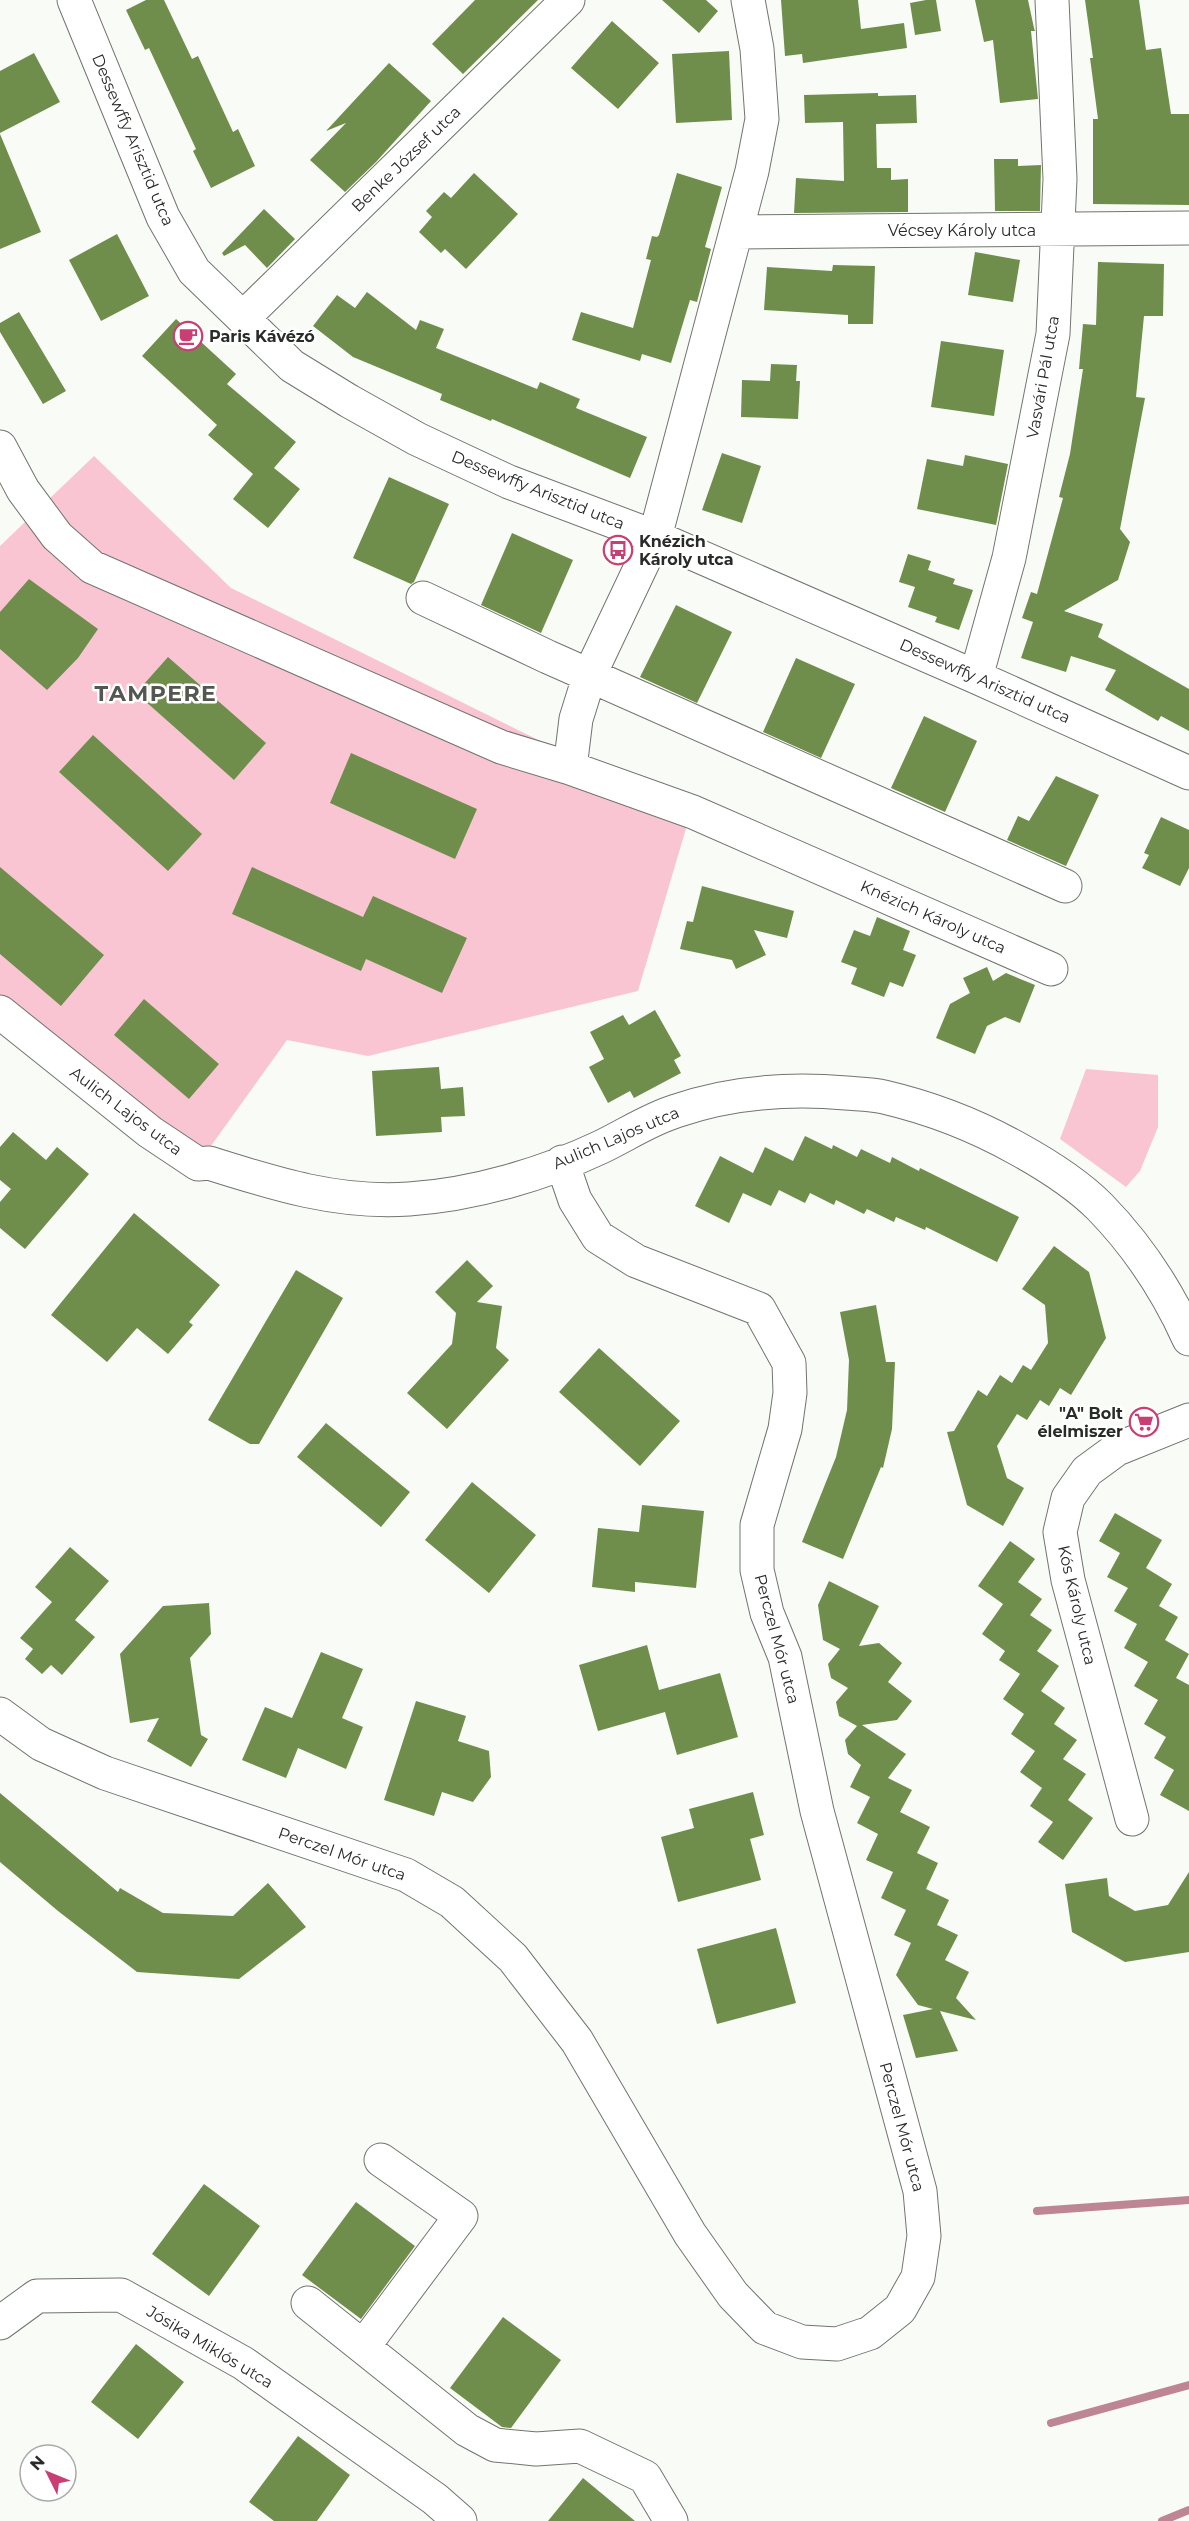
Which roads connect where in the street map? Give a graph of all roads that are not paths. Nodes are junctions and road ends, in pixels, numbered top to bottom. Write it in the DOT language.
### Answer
graph roads {
  1 [pos="74,0"];
  2 [pos="568,0"];
  3 [pos="748,0"];
  4 [pos="1052,0"];
  5 [pos="1189,228"];
  6 [pos="1058,229"];
  7 [pos="736,232"];
  8 [pos="243,318"];
  9 [pos="0,447"];
  10 [pos="655,537"];
  11 [pos="423,598"];
  12 [pos="590,674"];
  13 [pos="976,677"];
  14 [pos="570,768"];
  15 [pos="1189,773"];
  16 [pos="1065,886"];
  17 [pos="1051,969"];
  18 [pos="0,1012"];
  19 [pos="562,1162"];
  20 [pos="1189,1339"];
  21 [pos="1189,1420"];
  22 [pos="0,1714"];
  23 [pos="1132,1819"];
  24 [pos="381,2160"];
  25 [pos="309,2303"];
  26 [pos="0,2323"];
  27 [pos="363,2347"];
  28 [pos="460,2521"];
  29 [pos="671,2521"];
  1 -- 8 [label="street, Dessewffy Arisztid utca"];
  2 -- 8 [label="street, Benke József utca"];
  3 -- 7 [label="street"];
  4 -- 6 [label="street, Vasvári Pál utca"];
  5 -- 6 [label="street, Vécsey Károly utca"];
  6 -- 7 [label="street, Vécsey Károly utca"];
  6 -- 13 [label="street, Vasvári Pál utca"];
  7 -- 10 [label="street"];
  8 -- 10 [label="street, Dessewffy Arisztid utca"];
  9 -- 14 [label="street, Knézich Károly utca"];
  10 -- 12 [label="street"];
  10 -- 13 [label="street, Dessewffy Arisztid utca"];
  11 -- 12 [label="street"];
  12 -- 14 [label="street"];
  12 -- 16 [label="street"];
  13 -- 15 [label="street, Dessewffy Arisztid utca"];
  14 -- 17 [label="street, Knézich Károly utca"];
  18 -- 19 [label="street, Aulich Lajos utca"];
  19 -- 20 [label="street, Aulich Lajos utca"];
  19 -- 22 [label="street, Perczel Mór utca"];
  21 -- 23 [label="street, Kós Károly utca"];
  24 -- 27 [label="street"];
  25 -- 27 [label="street"];
  26 -- 28 [label="street, Jósika Miklós utca"];
  27 -- 29 [label="street"];
}
